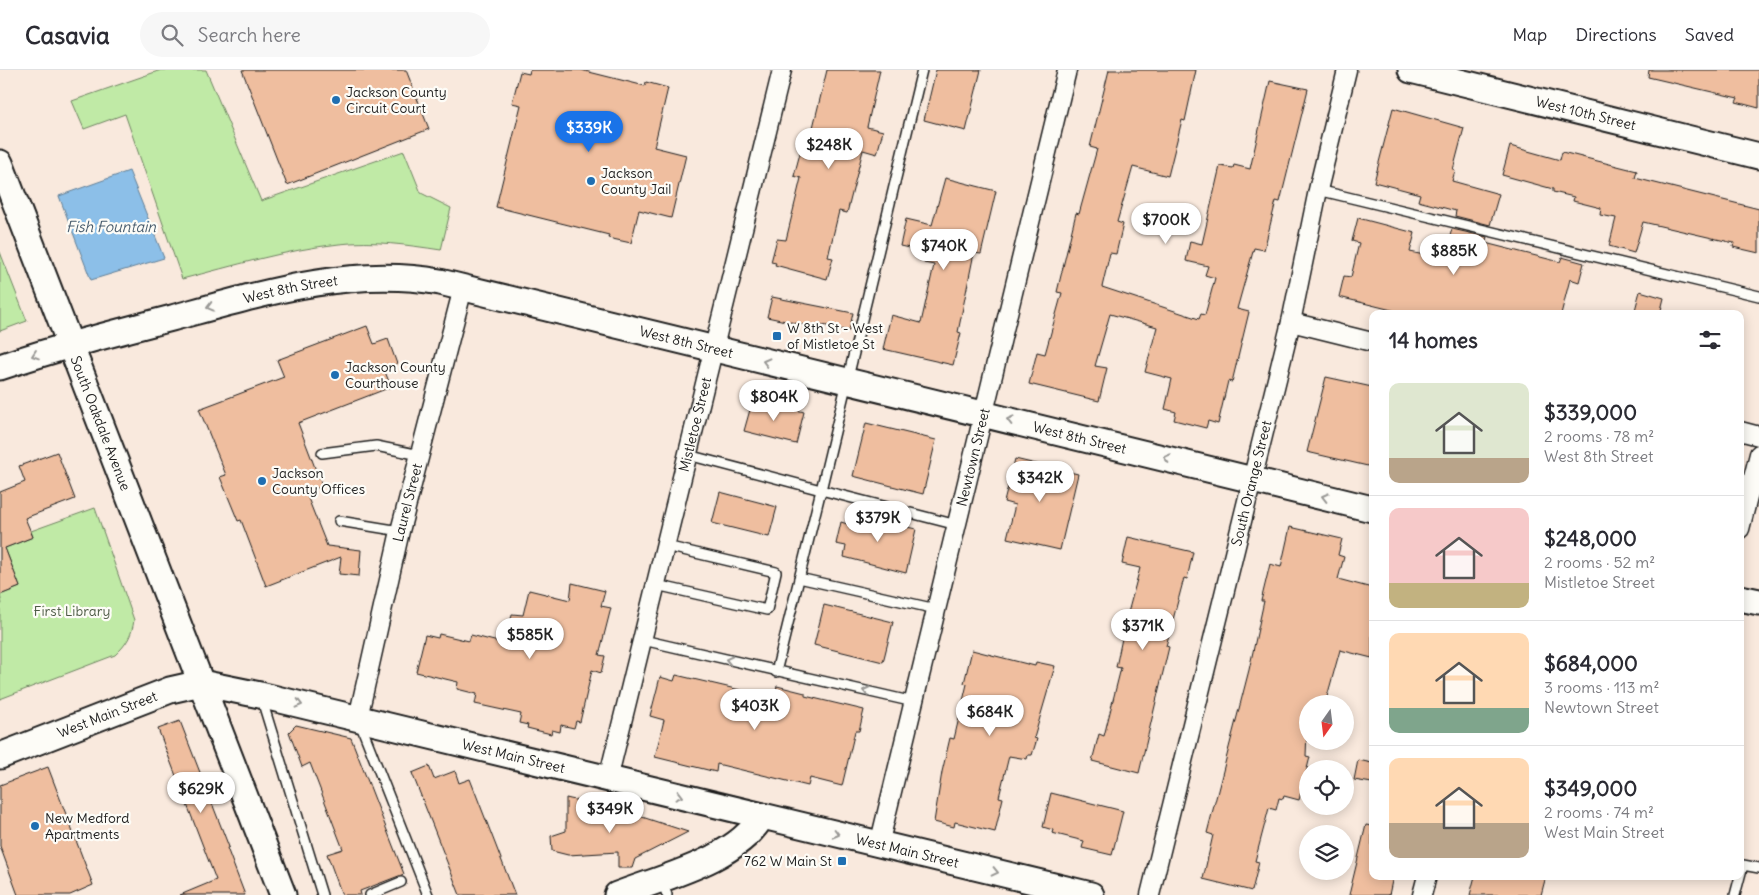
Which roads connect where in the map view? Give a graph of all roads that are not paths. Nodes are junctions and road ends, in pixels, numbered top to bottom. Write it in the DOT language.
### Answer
graph roads {
  1 [pos="782,70"];
  2 [pos="922,70"];
  3 [pos="1067,70"];
  4 [pos="1347,70"];
  5 [pos="1412,70"];
  6 [pos="1759,156"];
  7 [pos="0,163"];
  8 [pos="1318,190"];
  9 [pos="463,288"];
  10 [pos="1759,296"];
  11 [pos="1291,322"];
  12 [pos="1369,341"];
  13 [pos="70,345"];
  14 [pos="714,349"];
  15 [pos="0,368"];
  16 [pos="847,381"];
  17 [pos="984,414"];
  18 [pos="1744,432"];
  19 [pos="1759,436"];
  20 [pos="322,453"];
  21 [pos="1759,454"];
  22 [pos="688,455"];
  23 [pos="420,456"];
  24 [pos="1252,479"];
  25 [pos="821,490"];
  26 [pos="1369,508"];
  27 [pos="1744,514"];
  28 [pos="339,521"];
  29 [pos="957,525"];
  30 [pos="400,531"];
  31 [pos="666,546"];
  32 [pos="799,578"];
  33 [pos="656,585"];
  34 [pos="1744,599"];
  35 [pos="1759,602"];
  36 [pos="936,609"];
  37 [pos="642,640"];
  38 [pos="776,672"];
  39 [pos="200,683"];
  40 [pos="260,695"];
  41 [pos="914,702"];
  42 [pos="358,718"];
  43 [pos="0,756"];
  44 [pos="608,779"];
  45 [pos="762,816"];
  46 [pos="879,845"];
  47 [pos="1744,865"];
  48 [pos="1759,868"];
  49 [pos="1425,880"];
  50 [pos="1739,880"];
  51 [pos="401,882"];
  52 [pos="664,886"];
  53 [pos="1056,891"];
  54 [pos="283,895"];
  55 [pos="322,895"];
  56 [pos="370,895"];
  57 [pos="428,895"];
  58 [pos="617,895"];
  59 [pos="1091,895"];
  60 [pos="1150,895"];
  61 [pos="1422,895"];
  62 [pos="1735,895"];
  1 -- 14 [label="street, Mistletoe Street"];
  2 -- 16 [label="lane"];
  3 -- 17 [label="street, Newtown Street"];
  4 -- 8 [label="street, South Orange Street"];
  5 -- 6 [label="main road, West 10th Street"];
  7 -- 13 [label="main road, South Oakdale Avenue"];
  8 -- 10 [label="lane"];
  8 -- 11 [label="street, South Orange Street"];
  9 -- 13 [label="main road, West 8th Street, one-way"];
  9 -- 14 [label="main road, West 8th Street"];
  9 -- 23 [label="street, Laurel Street"];
  11 -- 12 [label="street"];
  11 -- 24 [label="street, South Orange Street"];
  13 -- 15 [label="main road, West 8th Street, one-way"];
  13 -- 39 [label="main road, South Oakdale Avenue"];
  16 -- 14 [label="main road, West 8th Street, one-way"];
  14 -- 22 [label="street, Mistletoe Street"];
  16 -- 17 [label="main road, West 8th Street"];
  16 -- 25 [label="lane"];
  24 -- 17 [label="main road, West 8th Street, one-way"];
  17 -- 29 [label="street, Newtown Street"];
  18 -- 19 [label="street"];
  20 -- 23 [label="lane"];
  21 -- 27 [label="street"];
  22 -- 25 [label="lane"];
  22 -- 31 [label="street, Mistletoe Street"];
  23 -- 30 [label="street, Laurel Street"];
  26 -- 24 [label="main road, West 8th Street, one-way"];
  24 -- 60 [label="street, South Orange Street"];
  25 -- 29 [label="lane"];
  25 -- 32 [label="lane"];
  28 -- 30 [label="lane"];
  29 -- 36 [label="street, Newtown Street"];
  30 -- 42 [label="street, Laurel Street"];
  31 -- 33 [label="street, Mistletoe Street"];
  31 -- 33 [label="lane"];
  32 -- 36 [label="lane"];
  32 -- 38 [label="lane"];
  33 -- 37 [label="street, Mistletoe Street"];
  34 -- 35 [label="main road"];
  36 -- 41 [label="street, Newtown Street"];
  38 -- 37 [label="lane, one-way"];
  37 -- 44 [label="street, Mistletoe Street"];
  41 -- 38 [label="lane, one-way"];
  39 -- 40 [label="main road, West Main Street"];
  39 -- 43 [label="main road, West Main Street"];
  39 -- 54 [label="main road, South Oakdale Avenue"];
  40 -- 42 [label="main road, West Main Street, one-way"];
  40 -- 55 [label="lane"];
  41 -- 46 [label="street, Newtown Street"];
  42 -- 44 [label="main road, West Main Street"];
  42 -- 57 [label="lane"];
  44 -- 45 [label="main road, West Main Street, one-way"];
  45 -- 46 [label="main road, West Main Street, one-way"];
  45 -- 52 [label="main road"];
  46 -- 53 [label="main road, West Main Street, one-way"];
  47 -- 48 [label="lane"];
  49 -- 61 [label="street"];
  50 -- 62 [label="lane"];
  51 -- 56 [label="lane"];
  52 -- 58 [label="main road"];
  53 -- 59 [label="main road, West Main Street"];
}
